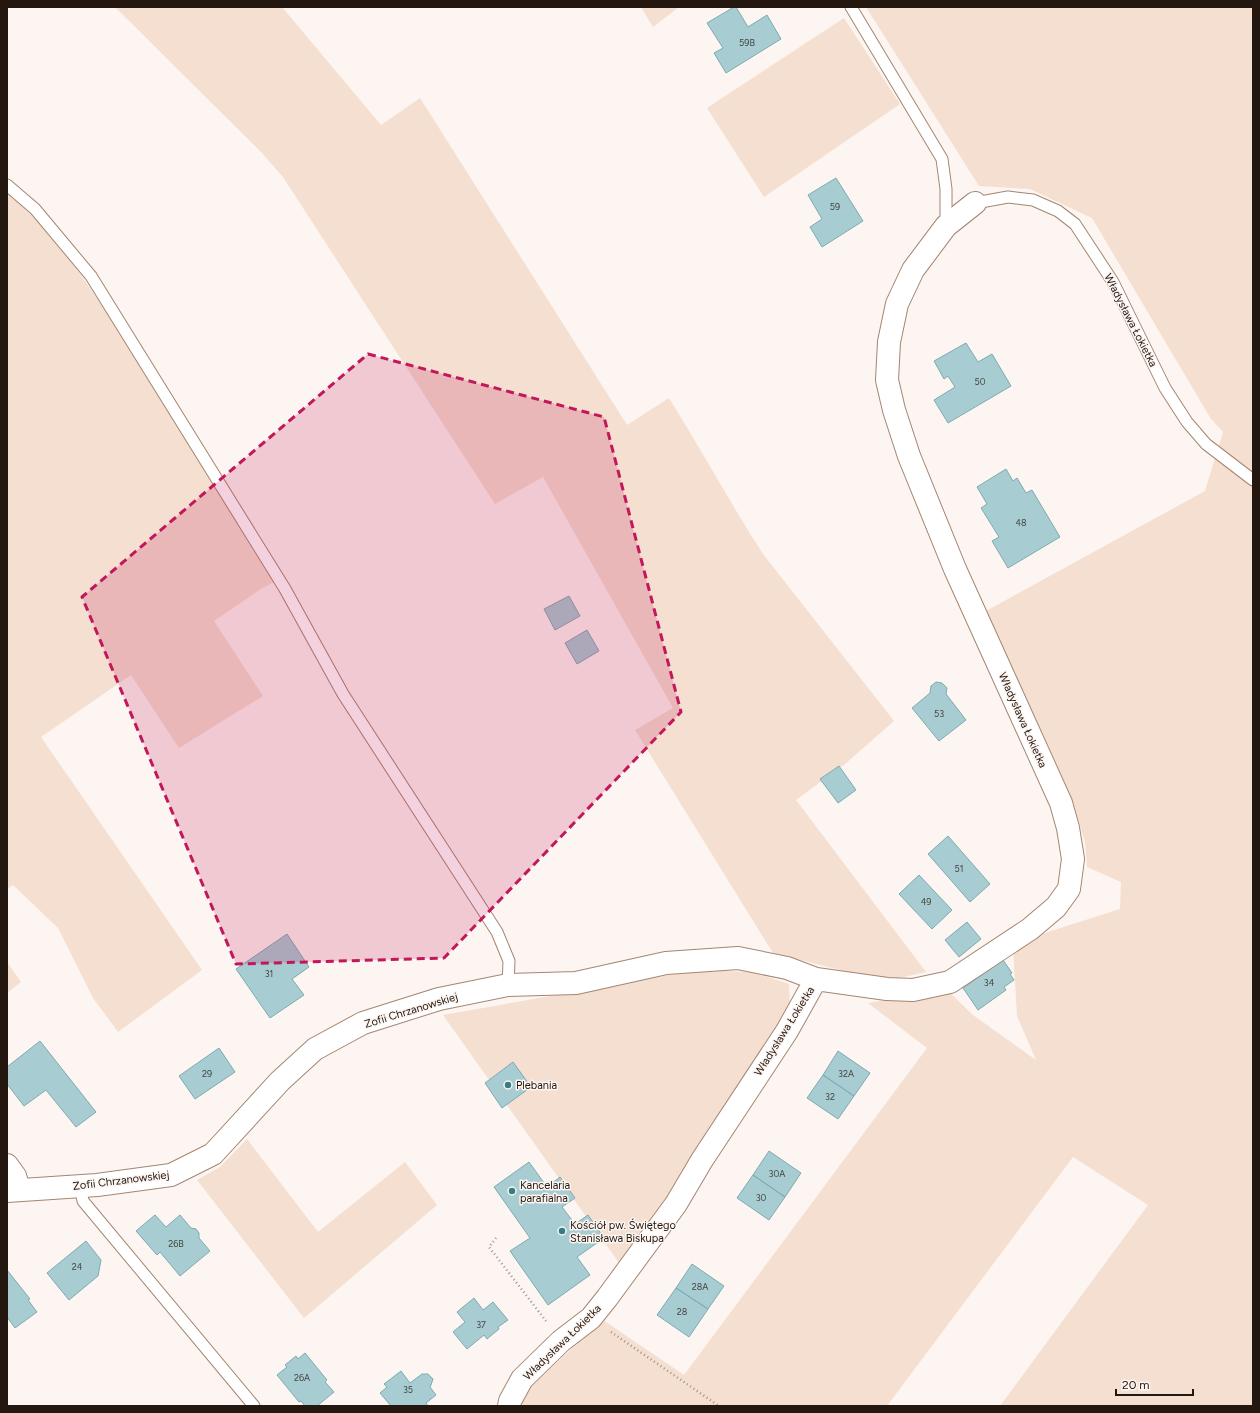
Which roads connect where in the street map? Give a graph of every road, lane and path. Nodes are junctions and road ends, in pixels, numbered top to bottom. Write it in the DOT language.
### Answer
graph roads {
  1 [pos="851,7"];
  2 [pos="7,185"];
  3 [pos="975,203"];
  4 [pos="946,226"];
  5 [pos="1253,480"];
  6 [pos="816,979"];
  7 [pos="508,985"];
  8 [pos="7,1165"];
  9 [pos="80,1186"];
  10 [pos="13,1190"];
  11 [pos="496,1238"];
  12 [pos="591,1318"];
  13 [pos="561,1341"];
  14 [pos="254,1406"];
  15 [pos="509,1406"];
  16 [pos="720,1406"];
  1 -- 4 [label="lane"];
  2 -- 7 [label="lane"];
  3 -- 4 [label="street, Władysława Łokietka"];
  3 -- 5 [label="lane, Władysława Łokietka"];
  4 -- 6 [label="street, Władysława Łokietka"];
  6 -- 7 [label="street, Zofii Chrzanowskiej"];
  6 -- 12 [label="street, Władysława Łokietka"];
  7 -- 9 [label="street, Zofii Chrzanowskiej"];
  8 -- 10 [label="street"];
  9 -- 10 [label="street, Zofii Chrzanowskiej"];
  9 -- 14 [label="lane"];
  11 -- 13 [label="path"];
  12 -- 13 [label="street, Władysława Łokietka"];
  12 -- 16 [label="path"];
  13 -- 15 [label="street, Władysława Łokietka"];
}
